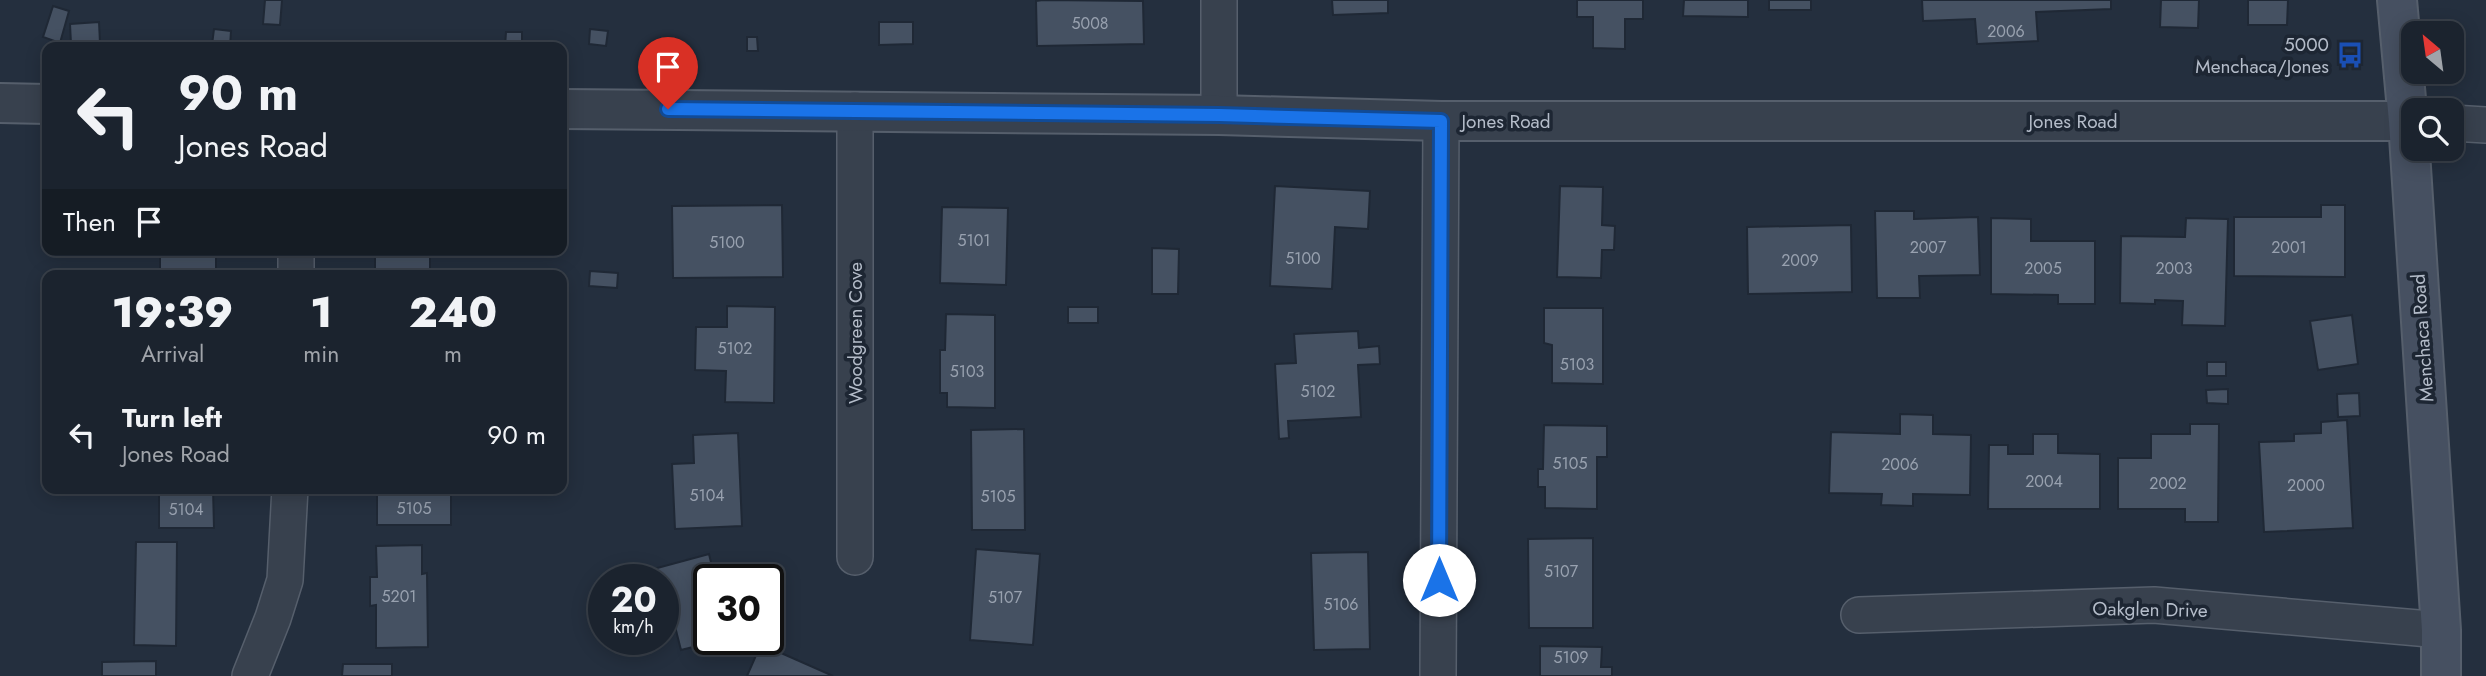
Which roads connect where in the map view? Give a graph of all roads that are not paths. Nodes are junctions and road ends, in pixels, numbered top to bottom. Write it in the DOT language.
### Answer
graph roads {
  1 [pos="1219,0"];
  2 [pos="2397,0"];
  3 [pos="2408,98"];
  4 [pos="0,103"];
  5 [pos="42,104"];
  6 [pos="567,108"];
  7 [pos="855,110"];
  8 [pos="1219,115"];
  9 [pos="1441,121"];
  10 [pos="2401,121"];
  11 [pos="2464,124"];
  12 [pos="2486,125"];
  13 [pos="2413,161"];
  14 [pos="290,494"];
  15 [pos="855,557"];
  16 [pos="1858,615"];
  17 [pos="2441,630"];
  18 [pos="250,676"];
  19 [pos="1438,676"];
  20 [pos="2441,676"];
  1 -- 8 [label="street"];
  2 -- 3 [label="main road, Menchaca Road"];
  4 -- 5 [label="street"];
  6 -- 7 [label="street, Jones Road"];
  7 -- 8 [label="street, Jones Road"];
  7 -- 15 [label="street, Woodgreen Cove"];
  8 -- 9 [label="street, Jones Road"];
  9 -- 10 [label="street, Jones Road"];
  9 -- 19 [label="street"];
  11 -- 12 [label="street"];
  13 -- 17 [label="main road, Menchaca Road"];
  14 -- 18 [label="street"];
  16 -- 17 [label="street, Oakglen Drive"];
  17 -- 20 [label="main road, Menchaca Road"];
}
